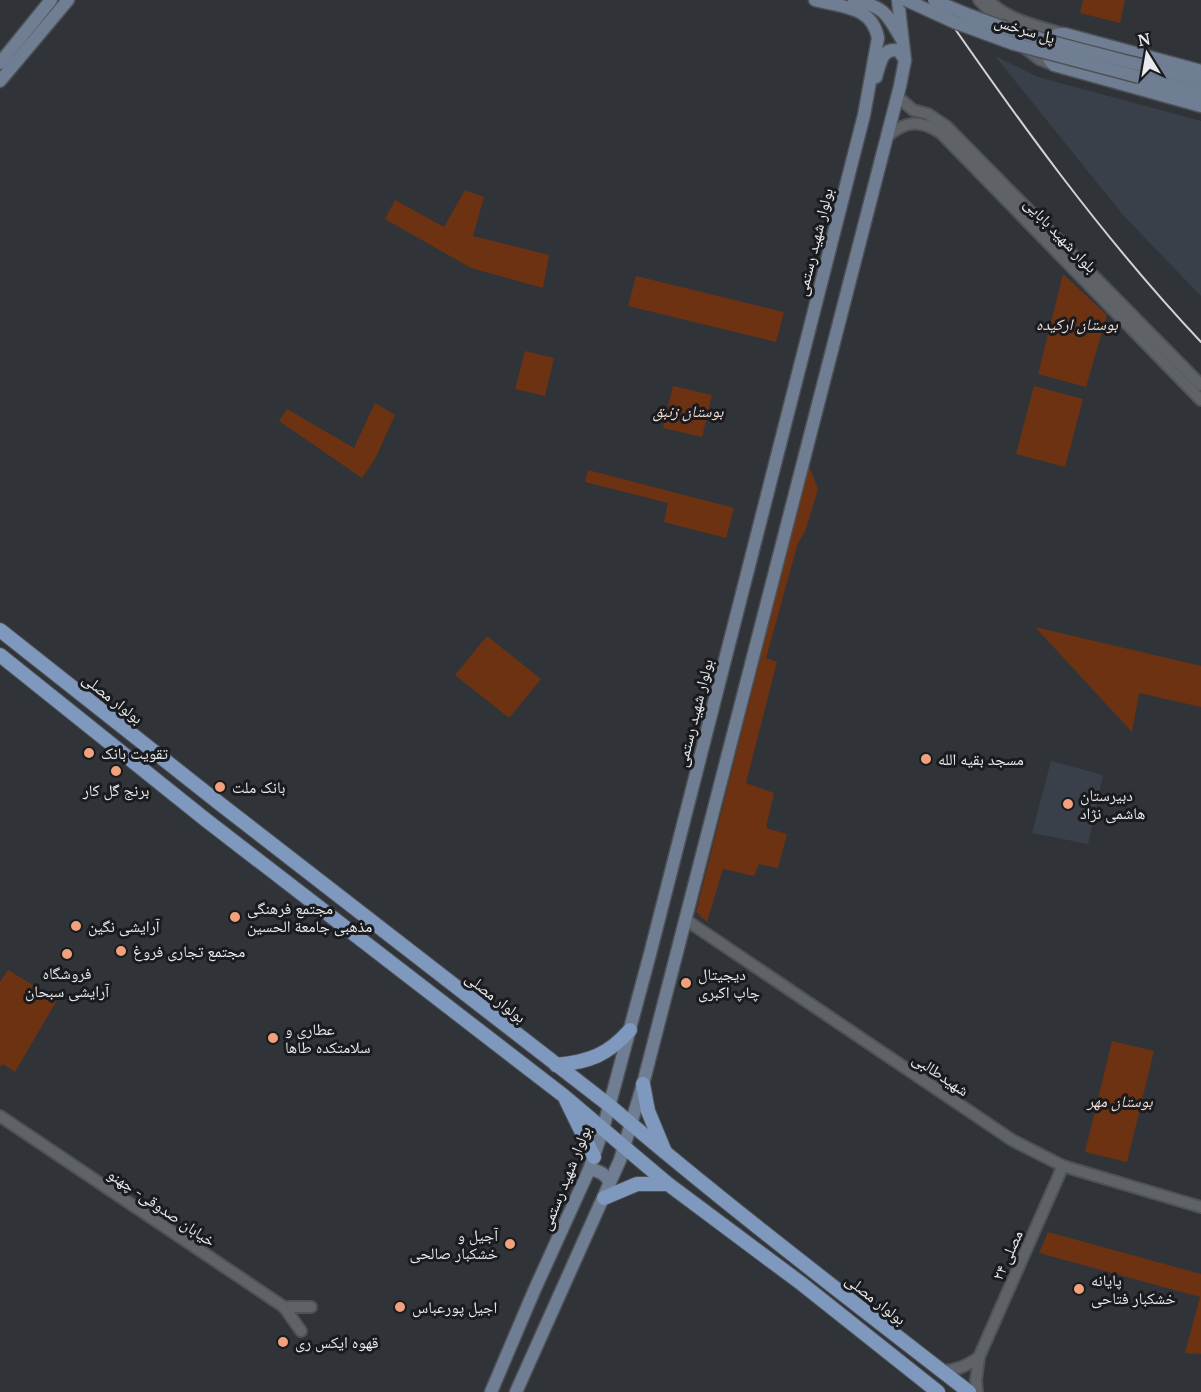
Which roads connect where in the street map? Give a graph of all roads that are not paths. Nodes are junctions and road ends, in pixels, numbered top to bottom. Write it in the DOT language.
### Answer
graph roads {
  1 [pos="51,0"];
  2 [pos="68,0"];
  3 [pos="815,0"];
  4 [pos="854,0"];
  5 [pos="898,0"];
  6 [pos="906,0"];
  7 [pos="934,0"];
  8 [pos="979,0"];
  9 [pos="988,0"];
  10 [pos="1065,34"];
  11 [pos="24,43"];
  12 [pos="904,44"];
  13 [pos="905,60"];
  14 [pos="0,63"];
  15 [pos="1054,65"];
  16 [pos="1140,71"];
  17 [pos="1201,71"];
  18 [pos="0,81"];
  19 [pos="1201,82"];
  20 [pos="1201,94"];
  21 [pos="898,97"];
  22 [pos="1201,106"];
  23 [pos="864,115"];
  24 [pos="888,135"];
  25 [pos="1201,385"];
  26 [pos="1201,400"];
  27 [pos="0,630"];
  28 [pos="0,655"];
  29 [pos="686,920"];
  30 [pos="467,995"];
  31 [pos="457,1013"];
  32 [pos="630,1030"];
  33 [pos="556,1065"];
  34 [pos="643,1084"];
  35 [pos="564,1095"];
  36 [pos="610,1106"];
  37 [pos="0,1116"];
  38 [pos="631,1124"];
  39 [pos="603,1129"];
  40 [pos="624,1145"];
  41 [pos="666,1154"];
  42 [pos="594,1157"];
  43 [pos="1063,1166"];
  44 [pos="589,1170"];
  45 [pos="610,1184"];
  46 [pos="668,1184"];
  47 [pos="604,1198"];
  48 [pos="1201,1207"];
  49 [pos="284,1307"];
  50 [pos="311,1307"];
  51 [pos="301,1331"];
  52 [pos="979,1357"];
  53 [pos="942,1371"];
  54 [pos="518,1389"];
  55 [pos="491,1392"];
  56 [pos="938,1392"];
  57 [pos="969,1392"];
  58 [pos="977,1392"];
  1 -- 11 [label="main road"];
  2 -- 11 [label="main road"];
  3 -- 23 [label="main road, بولوار شهید رستمی"];
  4 -- 12 [label="main road"];
  5 -- 12 [label="main road"];
  6 -- 16 [label="main road, پل سرخس, bridge"];
  7 -- 16 [label="main road, پل سرخس, bridge"];
  8 -- 15 [label="street"];
  9 -- 10 [label="street"];
  10 -- 15 [label="main road"];
  10 -- 17 [label="main road"];
  11 -- 14 [label="main road"];
  11 -- 18 [label="main road"];
  12 -- 13 [label="main road"];
  13 -- 21 [label="main road"];
  13 -- 23 [label="main road"];
  15 -- 22 [label="main road"];
  16 -- 19 [label="main road"];
  16 -- 20 [label="main road"];
  21 -- 24 [label="main road"];
  21 -- 25 [label="street, بلوار شهید بابایی"];
  23 -- 32 [label="main road, بولوار شهید رستمی"];
  24 -- 26 [label="street, بلوار شهید بابایی"];
  24 -- 29 [label="main road"];
  27 -- 30 [label="main road, بولوار مصلی"];
  28 -- 31 [label="main road"];
  29 -- 34 [label="main road"];
  29 -- 43 [label="street, شهیدطالبی"];
  30 -- 31 [label="main road"];
  30 -- 33 [label="main road, بولوار مصلی"];
  31 -- 35 [label="main road"];
  32 -- 33 [label="main road"];
  32 -- 36 [label="main road, بولوار شهید رستمی"];
  33 -- 36 [label="main road, بولوار مصلی"];
  34 -- 38 [label="main road"];
  34 -- 41 [label="main road"];
  35 -- 39 [label="main road"];
  35 -- 42 [label="main road"];
  36 -- 38 [label="main road, بولوار مصلی"];
  36 -- 39 [label="main road, بولوار شهید رستمی"];
  37 -- 49 [label="street, خیابان صدوقی- چهنو"];
  38 -- 40 [label="main road"];
  38 -- 41 [label="main road, بولوار مصلی"];
  39 -- 40 [label="main road"];
  39 -- 42 [label="main road, بولوار شهید رستمی"];
  40 -- 45 [label="main road"];
  40 -- 46 [label="main road"];
  41 -- 53 [label="main road, بولوار مصلی"];
  42 -- 44 [label="main road, بولوار شهید رستمی"];
  43 -- 48 [label="street, شهیدطالبی"];
  43 -- 52 [label="street, مصلی ۲۴"];
  44 -- 45 [label="main road"];
  44 -- 55 [label="main road, بولوار شهید رستمی"];
  45 -- 47 [label="main road"];
  46 -- 47 [label="main road"];
  46 -- 56 [label="main road"];
  47 -- 54 [label="main road"];
  49 -- 50 [label="street"];
  49 -- 51 [label="street"];
  52 -- 53 [label="street"];
  52 -- 58 [label="street, مصلی ۲۴"];
  53 -- 57 [label="main road, بولوار مصلی"];
}
